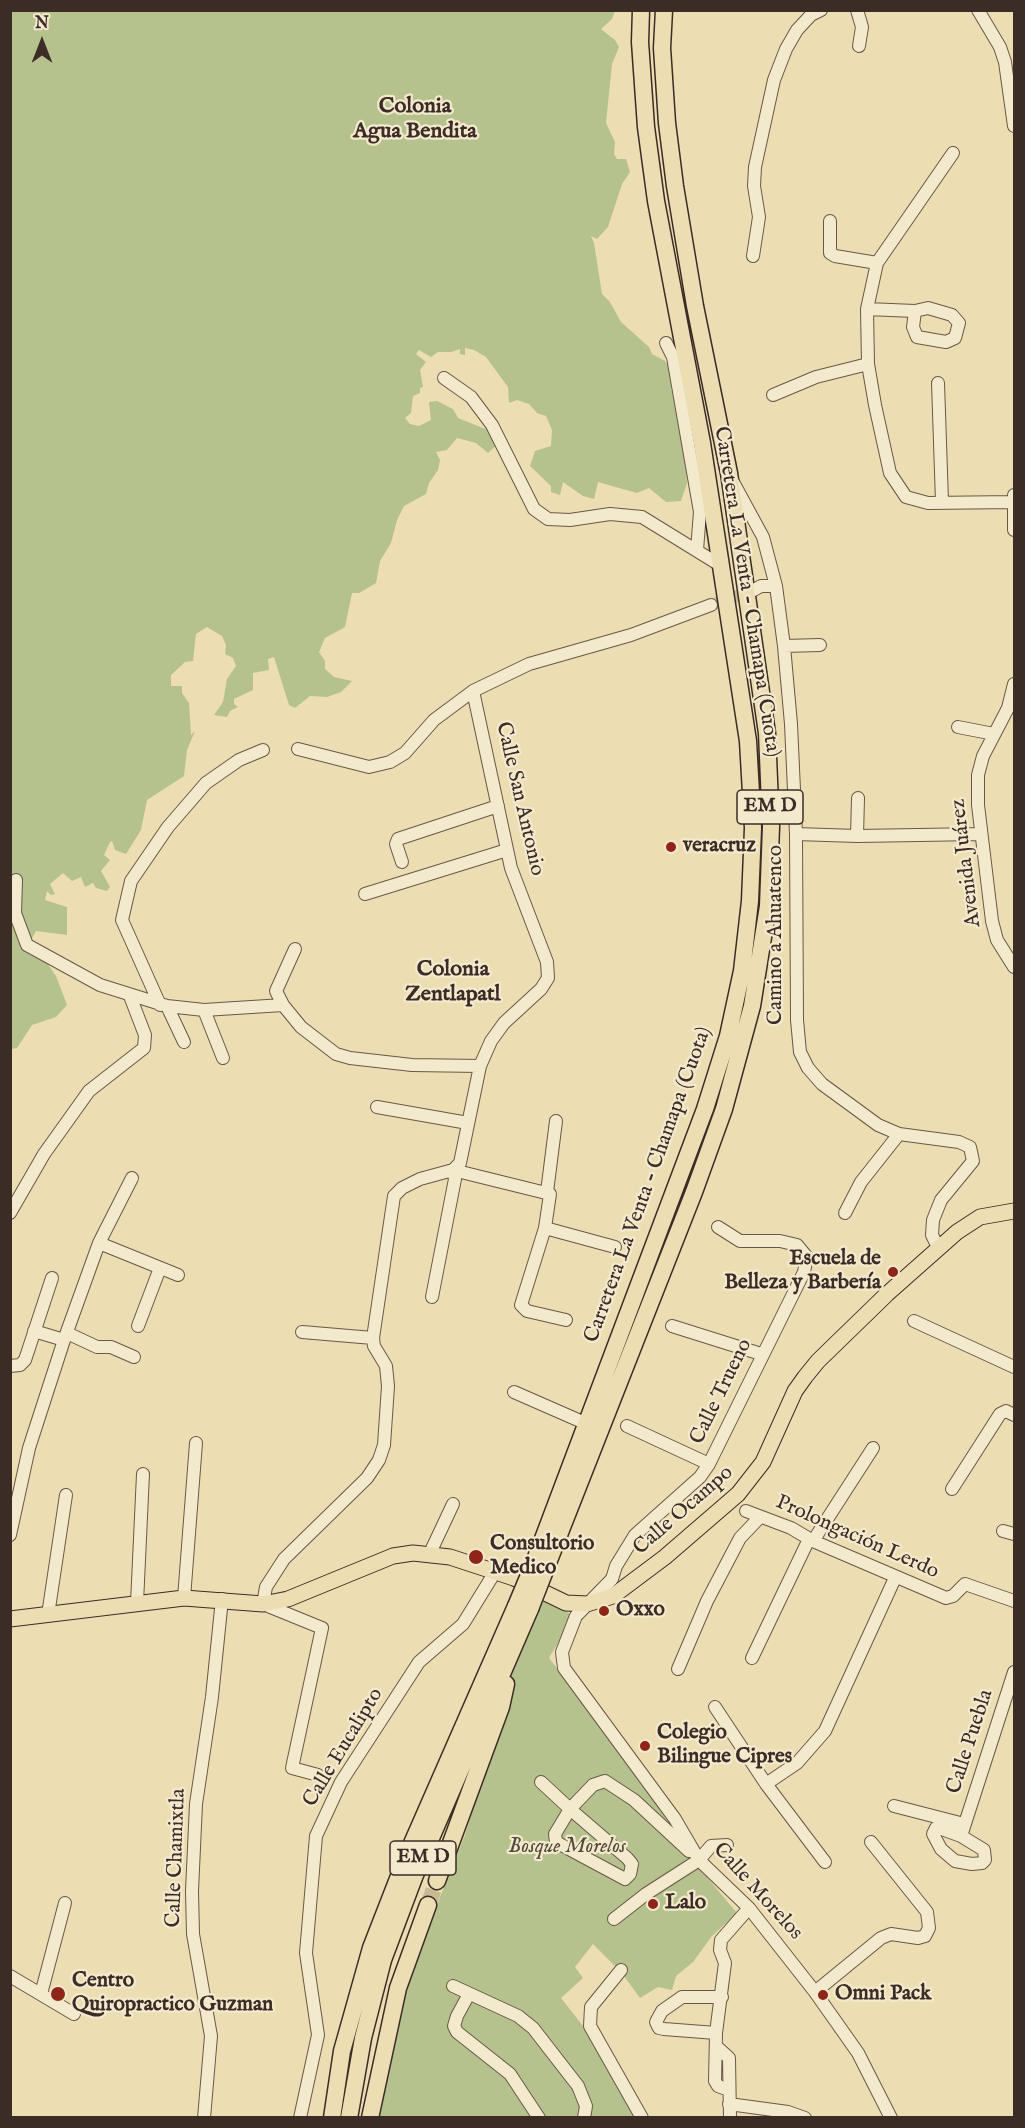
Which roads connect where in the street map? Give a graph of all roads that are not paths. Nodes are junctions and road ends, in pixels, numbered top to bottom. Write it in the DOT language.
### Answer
graph roads {
  1 [pos="641,10"];
  2 [pos="664,10"];
  3 [pos="821,10"];
  4 [pos="857,10"];
  5 [pos="978,10"];
  6 [pos="859,46"];
  7 [pos="1011,80"];
  8 [pos="1014,126"];
  9 [pos="953,153"];
  10 [pos="830,221"];
  11 [pos="753,256"];
  12 [pos="877,262"];
  13 [pos="867,309"];
  14 [pos="915,311"];
  15 [pos="666,343"];
  16 [pos="868,364"];
  17 [pos="444,378"];
  18 [pos="938,383"];
  19 [pos="772,395"];
  20 [pos="729,473"];
  21 [pos="1014,500"];
  22 [pos="942,502"];
  23 [pos="1014,530"];
  24 [pos="697,550"];
  25 [pos="715,562"];
  26 [pos="754,586"];
  27 [pos="776,586"];
  28 [pos="711,604"];
  29 [pos="820,645"];
  30 [pos="784,646"];
  31 [pos="1014,684"];
  32 [pos="473,691"];
  33 [pos="1011,709"];
  34 [pos="958,727"];
  35 [pos="994,734"];
  36 [pos="298,749"];
  37 [pos="263,750"];
  38 [pos="858,798"];
  39 [pos="498,806"];
  40 [pos="796,834"];
  41 [pos="980,834"];
  42 [pos="858,836"];
  43 [pos="507,850"];
  44 [pos="402,862"];
  45 [pos="16,880"];
  46 [pos="365,894"];
  47 [pos="295,949"];
  48 [pos="1014,967"];
  49 [pos="130,996"];
  50 [pos="164,1005"];
  51 [pos="283,1005"];
  52 [pos="204,1010"];
  53 [pos="184,1042"];
  54 [pos="223,1058"];
  55 [pos="480,1066"];
  56 [pos="377,1107"];
  57 [pos="556,1121"];
  58 [pos="468,1123"];
  59 [pos="899,1134"];
  60 [pos="453,1170"];
  61 [pos="132,1178"];
  62 [pos="547,1192"];
  63 [pos="11,1210"];
  64 [pos="1014,1211"];
  65 [pos="845,1213"];
  66 [pos="718,1227"];
  67 [pos="545,1228"];
  68 [pos="104,1244"];
  69 [pos="615,1247"];
  70 [pos="938,1247"];
  71 [pos="160,1268"];
  72 [pos="178,1275"];
  73 [pos="52,1278"];
  74 [pos="432,1297"];
  75 [pos="566,1320"];
  76 [pos="914,1321"];
  77 [pos="138,1326"];
  78 [pos="672,1326"];
  79 [pos="33,1331"];
  80 [pos="302,1332"];
  81 [pos="65,1337"];
  82 [pos="373,1338"];
  83 [pos="761,1354"];
  84 [pos="134,1357"];
  85 [pos="10,1366"];
  86 [pos="1014,1367"];
  87 [pos="514,1392"];
  88 [pos="1014,1415"];
  89 [pos="578,1420"];
  90 [pos="627,1426"];
  91 [pos="196,1443"];
  92 [pos="873,1448"];
  93 [pos="709,1464"];
  94 [pos="143,1474"];
  95 [pos="952,1489"];
  96 [pos="66,1495"];
  97 [pos="453,1504"];
  98 [pos="746,1511"];
  99 [pos="759,1517"];
  100 [pos="10,1535"];
  101 [pos="811,1540"];
  102 [pos="430,1553"];
  103 [pos="538,1570"];
  104 [pos="495,1572"];
  105 [pos="895,1578"];
  106 [pos="184,1598"];
  107 [pos="222,1599"];
  108 [pos="1014,1601"];
  109 [pos="137,1603"];
  110 [pos="263,1604"];
  111 [pos="587,1604"];
  112 [pos="523,1607"];
  113 [pos="48,1615"];
  114 [pos="10,1619"];
  115 [pos="513,1650"];
  116 [pos="752,1658"];
  117 [pos="678,1669"];
  118 [pos="1014,1672"];
  119 [pos="715,1707"];
  120 [pos="318,1775"];
  121 [pos="541,1782"];
  122 [pos="766,1784"];
  123 [pos="894,1806"];
  124 [pos="570,1809"];
  125 [pos="871,1842"];
  126 [pos="727,1845"];
  127 [pos="699,1860"];
  128 [pos="825,1862"];
  129 [pos="437,1881"];
  130 [pos="65,1903"];
  131 [pos="428,1905"];
  132 [pos="749,1908"];
  133 [pos="614,1919"];
  134 [pos="621,1970"];
  135 [pos="10,1976"];
  136 [pos="453,1986"];
  137 [pos="815,1992"];
  138 [pos="41,1994"];
  139 [pos="469,1995"];
  140 [pos="722,1998"];
  141 [pos="74,2014"];
  142 [pos="716,2033"];
  143 [pos="729,2104"];
  144 [pos="204,2118"];
  145 [pos="300,2118"];
  146 [pos="332,2118"];
  147 [pos="349,2118"];
  148 [pos="370,2118"];
  149 [pos="539,2118"];
  150 [pos="584,2118"];
  151 [pos="642,2118"];
  152 [pos="730,2118"];
  153 [pos="805,2118"];
  154 [pos="891,2118"];
  1 -- 103 [label="highway, Carretera La Venta - Chamapa (Cuota) / EM D"];
  2 -- 20 [label="highway, Carretera La Venta - Chamapa (Cuota) / EM D"];
  3 -- 11 [label="street"];
  4 -- 6 [label="street"];
  5 -- 7 [label="street"];
  7 -- 8 [label="street"];
  9 -- 12 [label="street"];
  10 -- 12 [label="street"];
  12 -- 13 [label="street"];
  13 -- 14 [label="street"];
  13 -- 16 [label="street"];
  15 -- 24 [label="street"];
  16 -- 19 [label="street"];
  16 -- 22 [label="street"];
  17 -- 24 [label="street"];
  18 -- 22 [label="street"];
  20 -- 27 [label="street, Camino a Ahuatenco"];
  20 -- 103 [label="highway, Carretera La Venta - Chamapa (Cuota) / EM D"];
  21 -- 22 [label="street"];
  21 -- 23 [label="street"];
  24 -- 25 [label="street"];
  26 -- 27 [label="street"];
  27 -- 30 [label="street, Camino a Ahuatenco"];
  28 -- 32 [label="street"];
  29 -- 30 [label="street"];
  30 -- 40 [label="street, Camino a Ahuatenco"];
  31 -- 33 [label="street, Avenida Juárez"];
  32 -- 36 [label="street"];
  32 -- 39 [label="street, Calle San Antonio"];
  33 -- 35 [label="street, Avenida Juárez"];
  34 -- 35 [label="street"];
  35 -- 41 [label="street, Avenida Juárez"];
  37 -- 50 [label="street"];
  38 -- 42 [label="street"];
  39 -- 43 [label="street, Calle San Antonio"];
  39 -- 44 [label="street"];
  40 -- 42 [label="street"];
  40 -- 59 [label="street, Camino a Ahuatenco"];
  41 -- 42 [label="street"];
  41 -- 48 [label="street, Avenida Juárez"];
  43 -- 46 [label="street"];
  43 -- 55 [label="street, Calle San Antonio"];
  45 -- 49 [label="street"];
  47 -- 51 [label="street"];
  49 -- 50 [label="street"];
  49 -- 63 [label="street"];
  50 -- 52 [label="street"];
  50 -- 53 [label="street"];
  51 -- 52 [label="street"];
  51 -- 55 [label="street"];
  52 -- 54 [label="street"];
  55 -- 58 [label="street, Calle San Antonio"];
  56 -- 58 [label="street"];
  57 -- 62 [label="street"];
  58 -- 60 [label="street, Calle San Antonio"];
  59 -- 65 [label="street"];
  59 -- 70 [label="street, Camino a Ahuatenco"];
  60 -- 62 [label="street"];
  60 -- 74 [label="street, Calle San Antonio"];
  60 -- 82 [label="street"];
  61 -- 68 [label="street"];
  62 -- 67 [label="street"];
  64 -- 70 [label="main road, Calle Ocampo"];
  66 -- 83 [label="street, Calle Trueno"];
  67 -- 69 [label="street"];
  67 -- 75 [label="street"];
  68 -- 71 [label="street"];
  68 -- 81 [label="street"];
  70 -- 111 [label="main road, Calle Ocampo"];
  71 -- 72 [label="street"];
  71 -- 77 [label="street"];
  73 -- 79 [label="street"];
  76 -- 86 [label="street"];
  78 -- 83 [label="street"];
  79 -- 81 [label="street"];
  79 -- 85 [label="street"];
  80 -- 82 [label="street"];
  81 -- 84 [label="street"];
  81 -- 100 [label="street"];
  82 -- 110 [label="street"];
  83 -- 93 [label="street, Calle Trueno"];
  87 -- 89 [label="street"];
  88 -- 95 [label="street"];
  90 -- 93 [label="street"];
  91 -- 106 [label="street"];
  92 -- 101 [label="street"];
  93 -- 111 [label="street, Calle Trueno"];
  94 -- 109 [label="street"];
  96 -- 113 [label="street"];
  97 -- 102 [label="street"];
  98 -- 99 [label="street, Prolongación Lerdo"];
  99 -- 101 [label="street, Prolongación Lerdo"];
  99 -- 117 [label="street"];
  101 -- 105 [label="street, Prolongación Lerdo"];
  101 -- 116 [label="street"];
  102 -- 104 [label="main road"];
  102 -- 110 [label="main road"];
  103 -- 112 [label="highway, Carretera La Venta - Chamapa (Cuota) / EM D, bridge"];
  104 -- 111 [label="main road"];
  104 -- 145 [label="street, Calle Eucalipto"];
  105 -- 108 [label="street, Prolongación Lerdo"];
  105 -- 122 [label="street"];
  106 -- 107 [label="main road"];
  106 -- 109 [label="main road"];
  107 -- 110 [label="main road"];
  107 -- 144 [label="street, Calle Chamixtla"];
  109 -- 113 [label="main road"];
  110 -- 120 [label="street"];
  111 -- 127 [label="street, Calle Morelos"];
  112 -- 115 [label="highway, Carretera La Venta - Chamapa (Cuota) / EM D"];
  112 -- 146 [label="highway, Carretera La Venta - Chamapa (Cuota) / EM D"];
  113 -- 114 [label="main road"];
  115 -- 129 [label="highway"];
  115 -- 147 [label="highway, Carretera La Venta - Chamapa (Cuota) / EM D"];
  118 -- 123 [label="street, Calle Puebla"];
  119 -- 122 [label="street"];
  121 -- 124 [label="street"];
  122 -- 128 [label="street"];
  124 -- 124 [label="street"];
  124 -- 127 [label="street"];
  125 -- 137 [label="street"];
  126 -- 127 [label="street"];
  127 -- 132 [label="street, Calle Morelos"];
  127 -- 133 [label="street"];
  130 -- 138 [label="street"];
  131 -- 148 [label="highway"];
  132 -- 137 [label="street, Calle Morelos"];
  132 -- 140 [label="street"];
  134 -- 151 [label="street"];
  135 -- 138 [label="street"];
  136 -- 139 [label="street"];
  137 -- 154 [label="street, Calle Morelos"];
  138 -- 141 [label="street"];
  139 -- 149 [label="street"];
  139 -- 150 [label="street"];
  140 -- 142 [label="street"];
  140 -- 142 [label="street"];
  142 -- 143 [label="street"];
  143 -- 152 [label="street"];
  143 -- 153 [label="street"];
}
